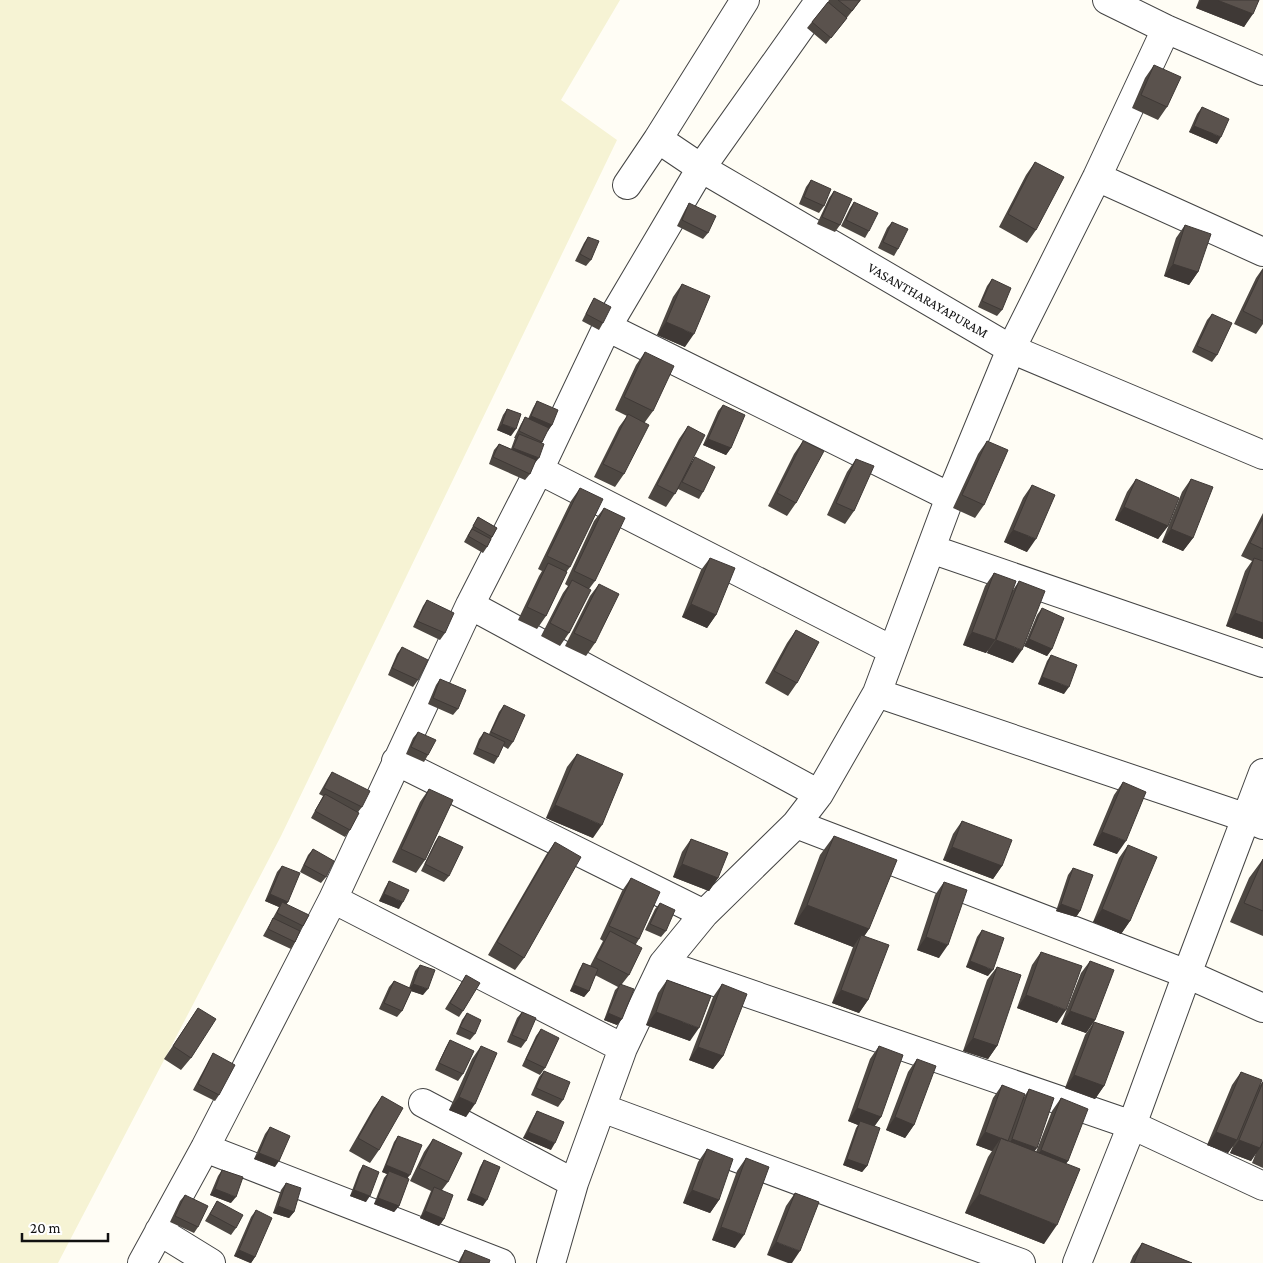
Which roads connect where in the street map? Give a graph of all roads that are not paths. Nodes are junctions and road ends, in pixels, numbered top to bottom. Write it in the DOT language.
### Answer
graph roads {
  1 [pos="745,0"];
  2 [pos="820,0"];
  3 [pos="1107,0"];
  4 [pos="1166,29"];
  5 [pos="1263,71"];
  6 [pos="658,139"];
  7 [pos="701,168"];
  8 [pos="1097,176"];
  9 [pos="627,185"];
  10 [pos="1263,252"];
  11 [pos="607,327"];
  12 [pos="1011,349"];
  13 [pos="1263,455"];
  14 [pos="539,470"];
  15 [pos="950,497"];
  16 [pos="931,549"];
  17 [pos="470,605"];
  18 [pos="892,650"];
  19 [pos="1263,663"];
  20 [pos="877,693"];
  21 [pos="396,760"];
  22 [pos="1263,773"];
  23 [pos="819,794"];
  24 [pos="1255,822"];
  25 [pos="796,824"];
  26 [pos="333,899"];
  27 [pos="704,914"];
  28 [pos="663,964"];
  29 [pos="1187,974"];
  30 [pos="1263,1008"];
  31 [pos="623,1048"];
  32 [pos="423,1103"];
  33 [pos="602,1108"];
  34 [pos="1132,1125"];
  35 [pos="205,1148"];
  36 [pos="574,1183"];
  37 [pos="1263,1186"];
  38 [pos="160,1231"];
  39 [pos="142,1263"];
  40 [pos="211,1263"];
  41 [pos="501,1263"];
  42 [pos="551,1263"];
  43 [pos="1021,1263"];
  44 [pos="1077,1263"];
  1 -- 6 [label="street"];
  2 -- 7 [label="street"];
  3 -- 4 [label="street"];
  4 -- 5 [label="street"];
  4 -- 8 [label="street"];
  6 -- 7 [label="street, VASANTHARAYAPURAM"];
  6 -- 9 [label="street"];
  7 -- 11 [label="street"];
  7 -- 12 [label="street, VASANTHARAYAPURAM"];
  8 -- 10 [label="street"];
  8 -- 12 [label="street"];
  11 -- 14 [label="street"];
  11 -- 15 [label="street"];
  12 -- 13 [label="street, VASANTHARAYAPURAM"];
  12 -- 15 [label="street"];
  14 -- 17 [label="street"];
  14 -- 18 [label="street"];
  15 -- 16 [label="street"];
  16 -- 18 [label="street"];
  16 -- 19 [label="street"];
  17 -- 21 [label="street"];
  17 -- 23 [label="street"];
  18 -- 20 [label="street"];
  20 -- 23 [label="street"];
  20 -- 24 [label="street"];
  21 -- 26 [label="street"];
  21 -- 27 [label="street"];
  22 -- 24 [label="street"];
  23 -- 25 [label="street"];
  24 -- 29 [label="street"];
  25 -- 27 [label="street"];
  25 -- 29 [label="street"];
  26 -- 31 [label="street"];
  26 -- 35 [label="street"];
  27 -- 28 [label="street"];
  28 -- 31 [label="street"];
  28 -- 34 [label="street"];
  29 -- 30 [label="street"];
  29 -- 34 [label="street"];
  31 -- 33 [label="street"];
  32 -- 36 [label="street"];
  33 -- 36 [label="street"];
  33 -- 43 [label="street"];
  34 -- 37 [label="street"];
  34 -- 44 [label="street"];
  35 -- 38 [label="street"];
  35 -- 41 [label="street"];
  36 -- 42 [label="street"];
  38 -- 39 [label="street"];
  38 -- 40 [label="street"];
}
